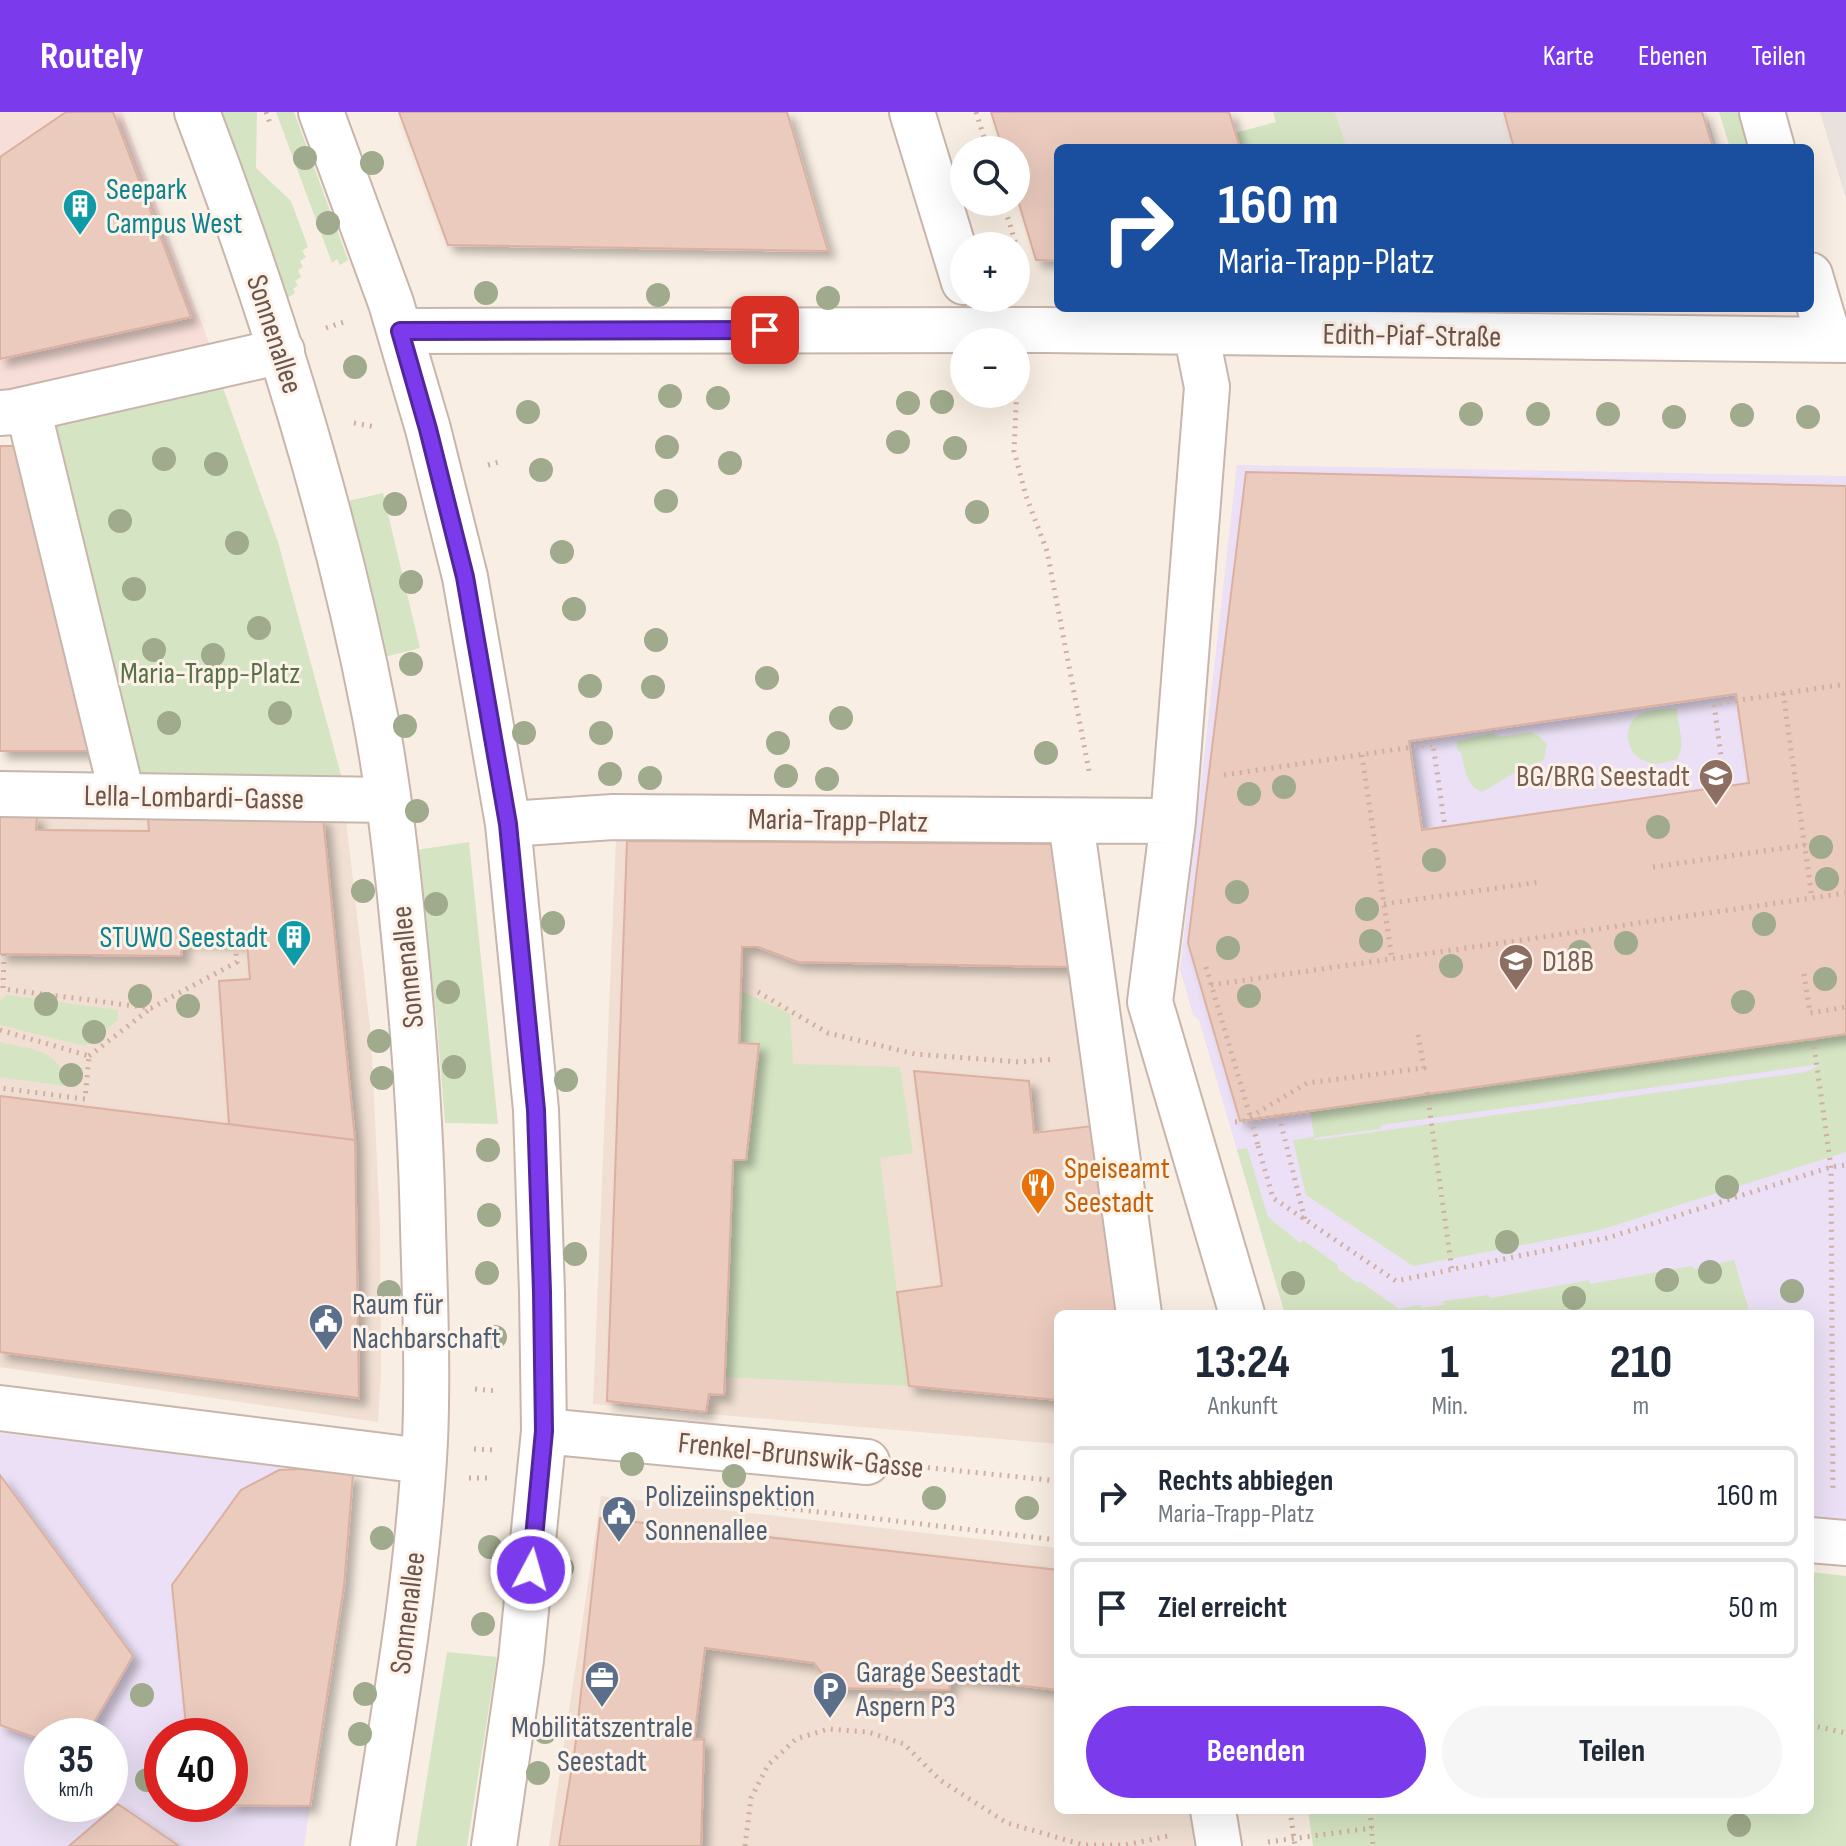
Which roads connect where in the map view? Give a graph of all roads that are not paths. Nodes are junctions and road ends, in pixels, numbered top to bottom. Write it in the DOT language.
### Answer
graph roads {
  1 [pos="197,112"];
  2 [pos="321,112"];
  3 [pos="912,112"];
  4 [pos="1762,112"];
  5 [pos="1771,144"];
  6 [pos="950,236"];
  7 [pos="1814,285"];
  8 [pos="974,314"];
  9 [pos="395,317"];
  10 [pos="1196,332"];
  11 [pos="1837,340"];
  12 [pos="281,347"];
  13 [pos="14,411"];
  14 [pos="0,794"];
  15 [pos="122,795"];
  16 [pos="388,800"];
  17 [pos="1173,821"];
  18 [pos="1071,822"];
  19 [pos="508,824"];
  20 [pos="1138,1310"];
  21 [pos="1241,1310"];
  22 [pos="0,1408"];
  23 [pos="543,1427"];
  24 [pos="424,1452"];
  25 [pos="867,1462"];
  26 [pos="373,1846"];
  27 [pos="494,1846"];
  1 -- 12 [label="street, Sonnenallee"];
  2 -- 9 [label="street"];
  3 -- 6 [label="street"];
  4 -- 5 [label="street"];
  7 -- 11 [label="street"];
  8 -- 9 [label="street"];
  8 -- 10 [label="street, Edith-Piaf-Straße"];
  9 -- 19 [label="street"];
  10 -- 11 [label="street, Edith-Piaf-Straße"];
  10 -- 17 [label="street"];
  12 -- 13 [label="street"];
  12 -- 16 [label="street, Sonnenallee"];
  13 -- 15 [label="street"];
  14 -- 15 [label="street, Lella-Lombardi-Gasse"];
  15 -- 16 [label="street, Lella-Lombardi-Gasse"];
  16 -- 24 [label="street, Sonnenallee"];
  17 -- 18 [label="street, Maria-Trapp-Platz"];
  17 -- 21 [label="street"];
  18 -- 19 [label="street, Maria-Trapp-Platz"];
  18 -- 20 [label="street"];
  19 -- 23 [label="street"];
  22 -- 24 [label="street"];
  23 -- 25 [label="street, Frenkel-Brunswik-Gasse"];
  23 -- 27 [label="street"];
  24 -- 26 [label="street, Sonnenallee"];
}
